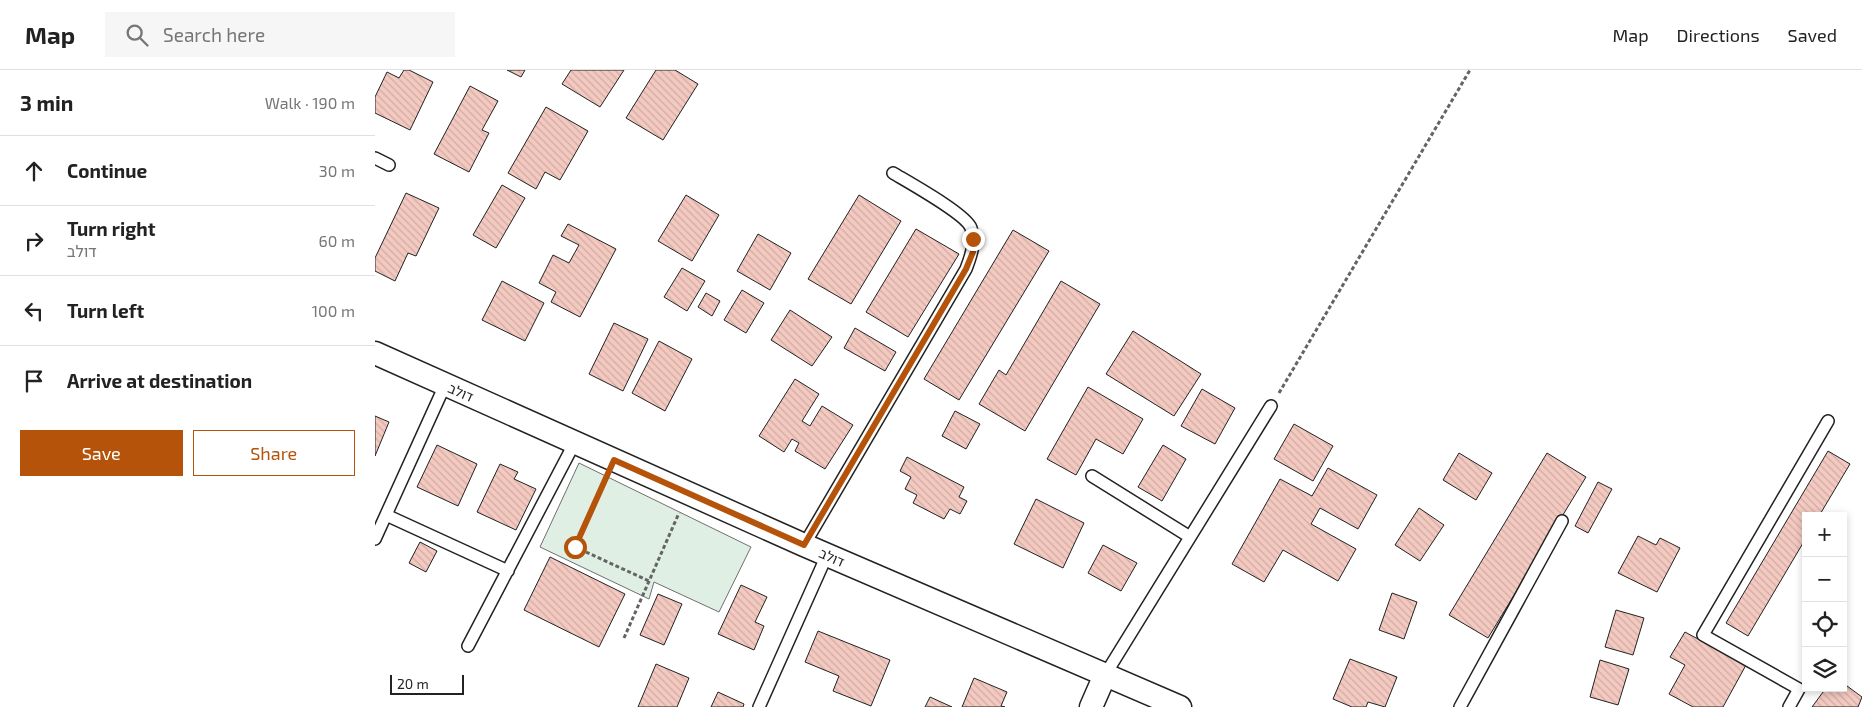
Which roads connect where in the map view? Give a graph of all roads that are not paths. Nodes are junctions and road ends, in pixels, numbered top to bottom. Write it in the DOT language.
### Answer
graph roads {
  1 [pos="375,158"];
  2 [pos="389,165"];
  3 [pos="893,173"];
  4 [pos="375,354"];
  5 [pos="445,385"];
  6 [pos="1271,406"];
  7 [pos="1828,421"];
  8 [pos="575,442"];
  9 [pos="1092,476"];
  10 [pos="386,515"];
  11 [pos="1562,521"];
  12 [pos="1190,537"];
  13 [pos="375,539"];
  14 [pos="804,545"];
  15 [pos="827,555"];
  16 [pos="508,571"];
  17 [pos="468,646"];
  18 [pos="1105,675"];
  19 [pos="759,707"];
  20 [pos="1091,707"];
  21 [pos="1180,707"];
  22 [pos="1460,707"];
  23 [pos="1789,707"];
  1 -- 2 [label="lane"];
  3 -- 14 [label="lane"];
  4 -- 5 [label="street, דולב"];
  5 -- 8 [label="street, דולב"];
  5 -- 10 [label="lane"];
  6 -- 12 [label="lane"];
  7 -- 23 [label="lane"];
  8 -- 14 [label="street, דולב"];
  8 -- 16 [label="lane"];
  9 -- 12 [label="lane"];
  10 -- 13 [label="lane"];
  10 -- 16 [label="lane"];
  11 -- 22 [label="lane"];
  12 -- 18 [label="lane"];
  14 -- 15 [label="street, דולב"];
  15 -- 18 [label="street, דולב"];
  15 -- 19 [label="lane"];
  16 -- 17 [label="lane"];
  18 -- 20 [label="street"];
  18 -- 21 [label="street, דולב"];
}
